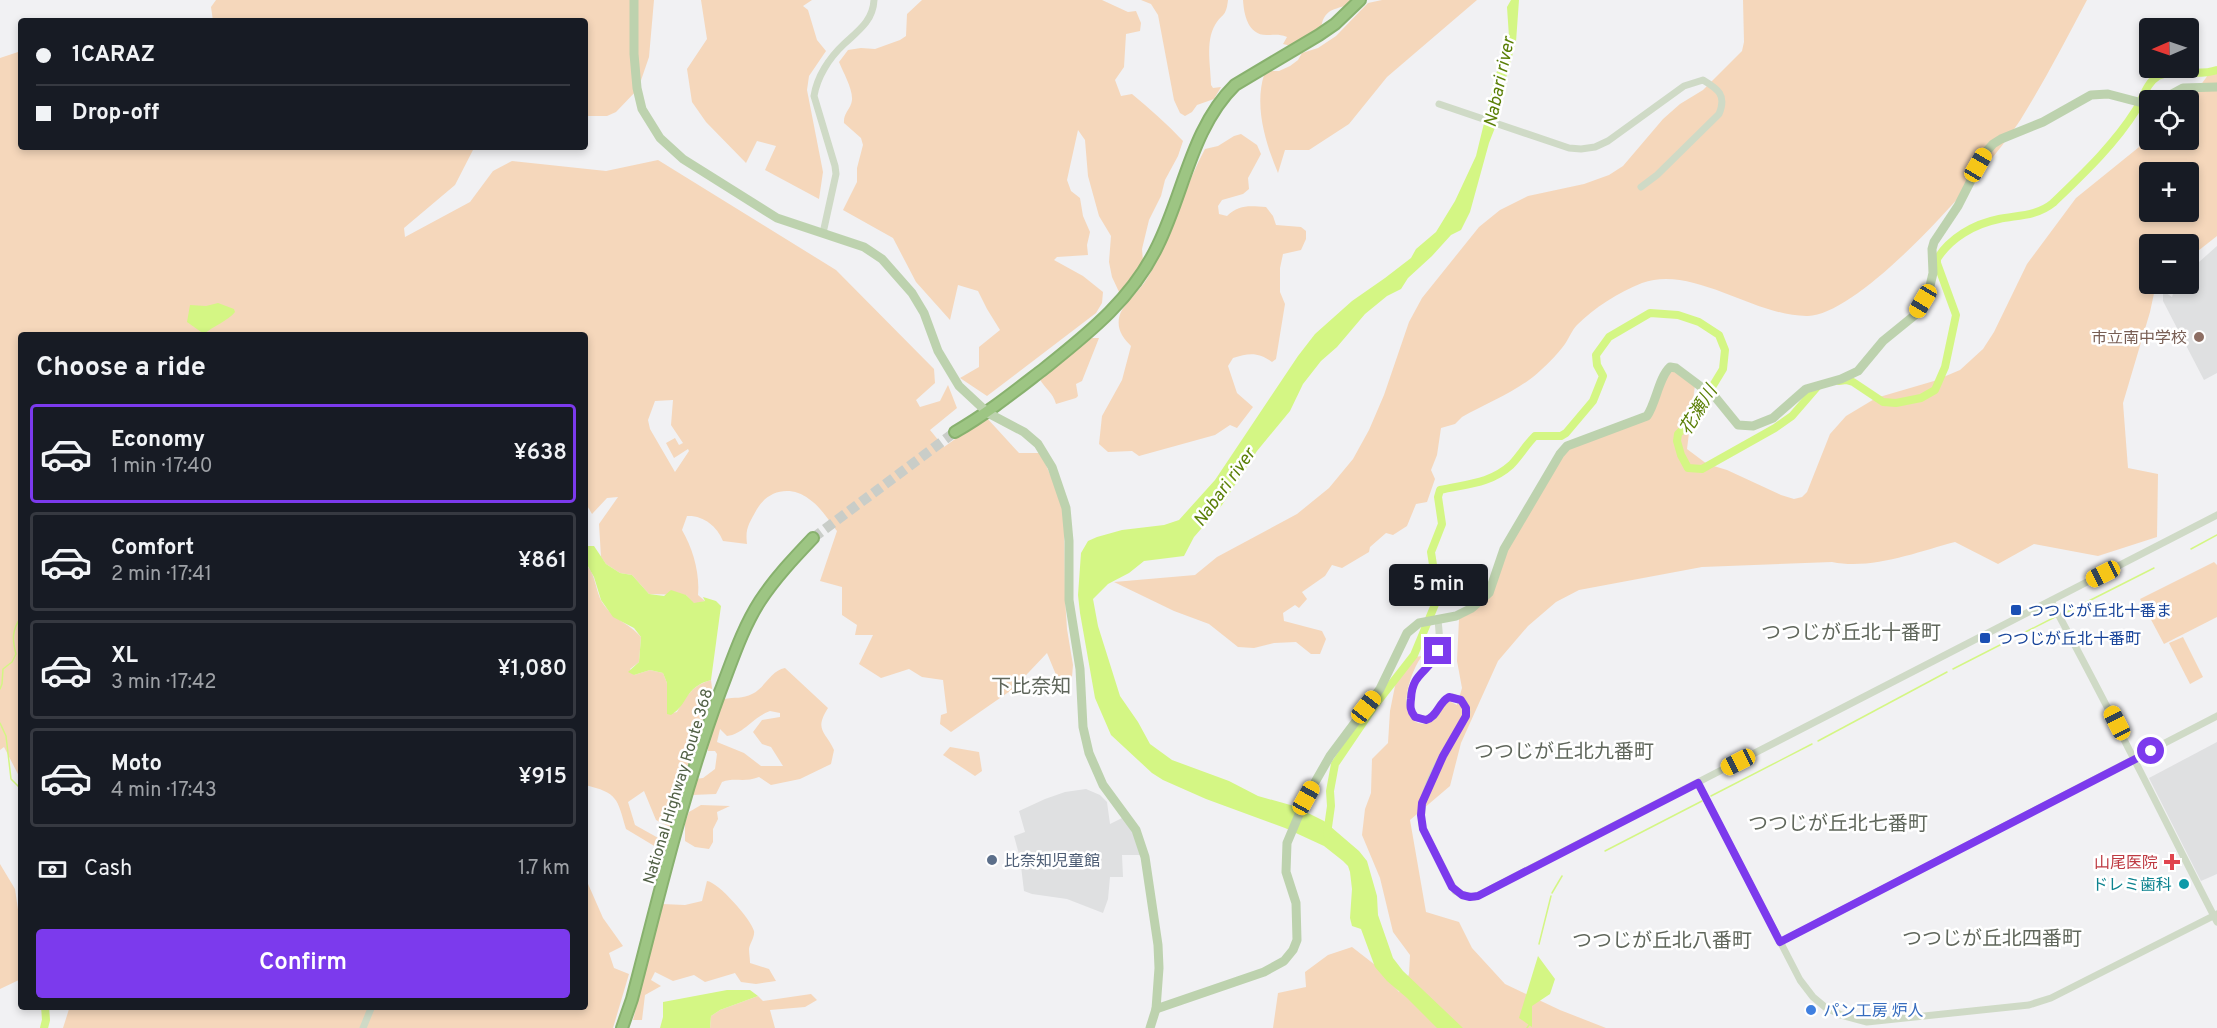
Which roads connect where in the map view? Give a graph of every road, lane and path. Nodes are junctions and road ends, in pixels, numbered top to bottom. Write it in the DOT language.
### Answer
graph roads {
  1 [pos="634,0"];
  2 [pos="874,0"];
  3 [pos="1360,0"];
  4 [pos="2217,87"];
  5 [pos="2178,90"];
  6 [pos="2139,102"];
  7 [pos="1439,104"];
  8 [pos="1641,188"];
  9 [pos="823,233"];
  10 [pos="988,413"];
  11 [pos="955,432"];
  12 [pos="2217,515"];
  13 [pos="813,538"];
  14 [pos="2051,601"];
  15 [pos="1438,620"];
  16 [pos="2217,716"];
  17 [pos="2133,761"];
  18 [pos="1698,783"];
  19 [pos="2216,917"];
  20 [pos="1780,942"];
  21 [pos="1156,1009"];
  22 [pos="370,1010"];
  23 [pos="363,1028"];
  24 [pos="622,1028"];
  25 [pos="1150,1028"];
  1 -- 9 [label="main road"];
  2 -- 9 [label="street"];
  3 -- 10 [label="highway"];
  4 -- 5 [label="main road"];
  6 -- 15 [label="main road"];
  7 -- 8 [label="street"];
  9 -- 10 [label="main road"];
  10 -- 11 [label="highway"];
  10 -- 21 [label="main road"];
  12 -- 14 [label="street"];
  13 -- 24 [label="highway, National Highway Route 368"];
  14 -- 17 [label="street"];
  14 -- 18 [label="street"];
  15 -- 18 [label="street"];
  15 -- 21 [label="main road"];
  16 -- 17 [label="street"];
  17 -- 19 [label="street"];
  17 -- 20 [label="street"];
  18 -- 20 [label="street"];
  19 -- 20 [label="street"];
  21 -- 25 [label="main road"];
  22 -- 23 [label="street"];
}
